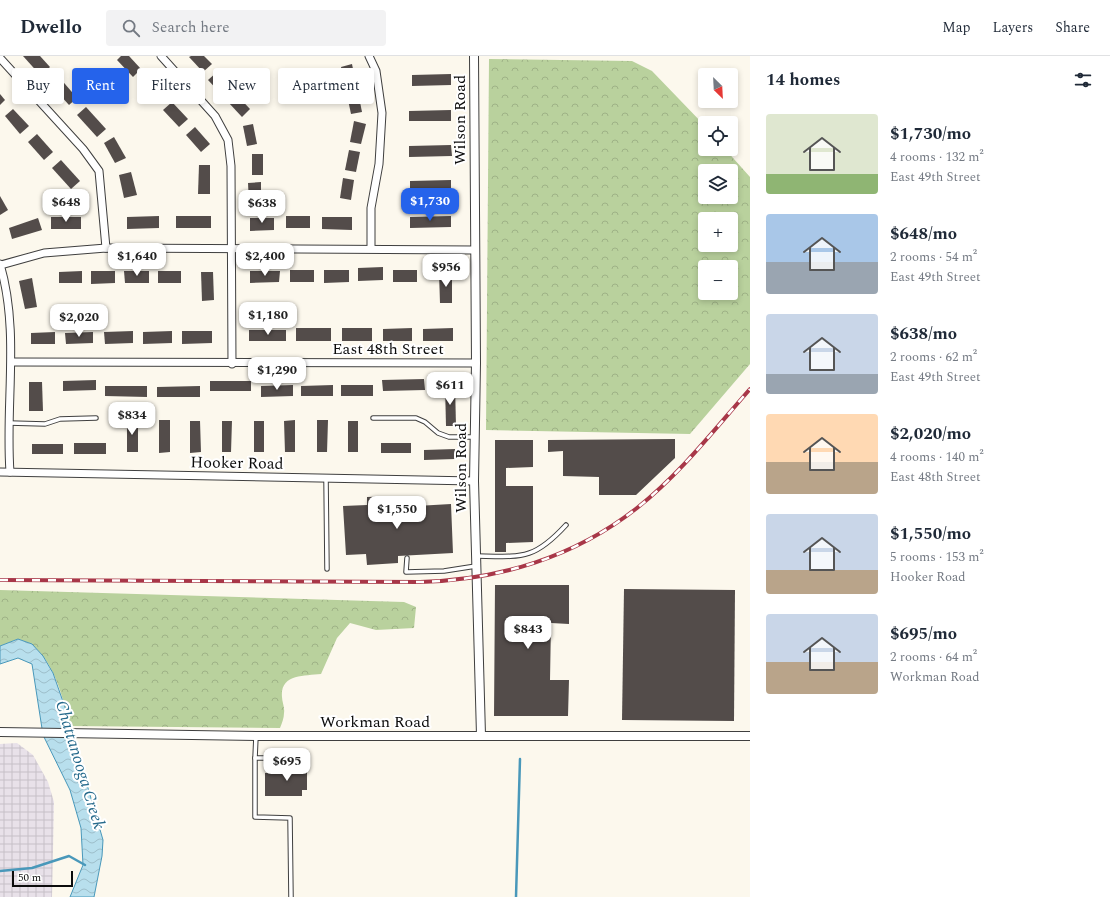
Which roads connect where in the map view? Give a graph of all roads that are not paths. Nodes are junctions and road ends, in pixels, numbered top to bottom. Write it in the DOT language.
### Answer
graph roads {
  1 [pos="161,56"];
  2 [pos="369,56"];
  3 [pos="474,56"];
  4 [pos="0,58"];
  5 [pos="106,248"];
  6 [pos="232,248"];
  7 [pos="371,248"];
  8 [pos="474,250"];
  9 [pos="0,264"];
  10 [pos="3,298"];
  11 [pos="12,362"];
  12 [pos="476,363"];
  13 [pos="232,364"];
  14 [pos="96,418"];
  15 [pos="373,418"];
  16 [pos="9,423"];
  17 [pos="475,437"];
  18 [pos="0,472"];
  19 [pos="10,472"];
  20 [pos="326,478"];
  21 [pos="474,481"];
  22 [pos="566,524"];
  23 [pos="476,556"];
  24 [pos="407,558"];
  25 [pos="476,566"];
  26 [pos="327,569"];
  27 [pos="0,732"];
  28 [pos="481,735"];
  29 [pos="256,736"];
  30 [pos="750,736"];
  31 [pos="255,758"];
  32 [pos="294,758"];
  33 [pos="291,897"];
  1 -- 6 [label="street"];
  2 -- 7 [label="street"];
  3 -- 8 [label="street, Wilson Road"];
  4 -- 5 [label="street"];
  5 -- 6 [label="street"];
  5 -- 9 [label="street"];
  6 -- 7 [label="street"];
  6 -- 13 [label="street"];
  7 -- 8 [label="street"];
  8 -- 12 [label="street, Wilson Road"];
  9 -- 10 [label="street"];
  10 -- 11 [label="street"];
  11 -- 13 [label="street, East 48th Street"];
  11 -- 16 [label="street"];
  12 -- 13 [label="street, East 48th Street"];
  12 -- 17 [label="street, Wilson Road"];
  14 -- 16 [label="lane"];
  15 -- 17 [label="lane"];
  16 -- 19 [label="street"];
  17 -- 21 [label="street, Wilson Road"];
  18 -- 19 [label="street, Hooker Road"];
  19 -- 20 [label="street, Hooker Road"];
  20 -- 21 [label="street, Hooker Road"];
  20 -- 26 [label="lane"];
  21 -- 23 [label="street, Wilson Road"];
  22 -- 23 [label="lane"];
  23 -- 25 [label="street, Wilson Road"];
  24 -- 25 [label="lane"];
  25 -- 28 [label="street, Wilson Road"];
  27 -- 29 [label="street, Workman Road"];
  28 -- 29 [label="street, Workman Road"];
  28 -- 30 [label="street, Workman Road"];
  29 -- 31 [label="lane"];
  31 -- 32 [label="lane"];
  31 -- 33 [label="lane"];
}
